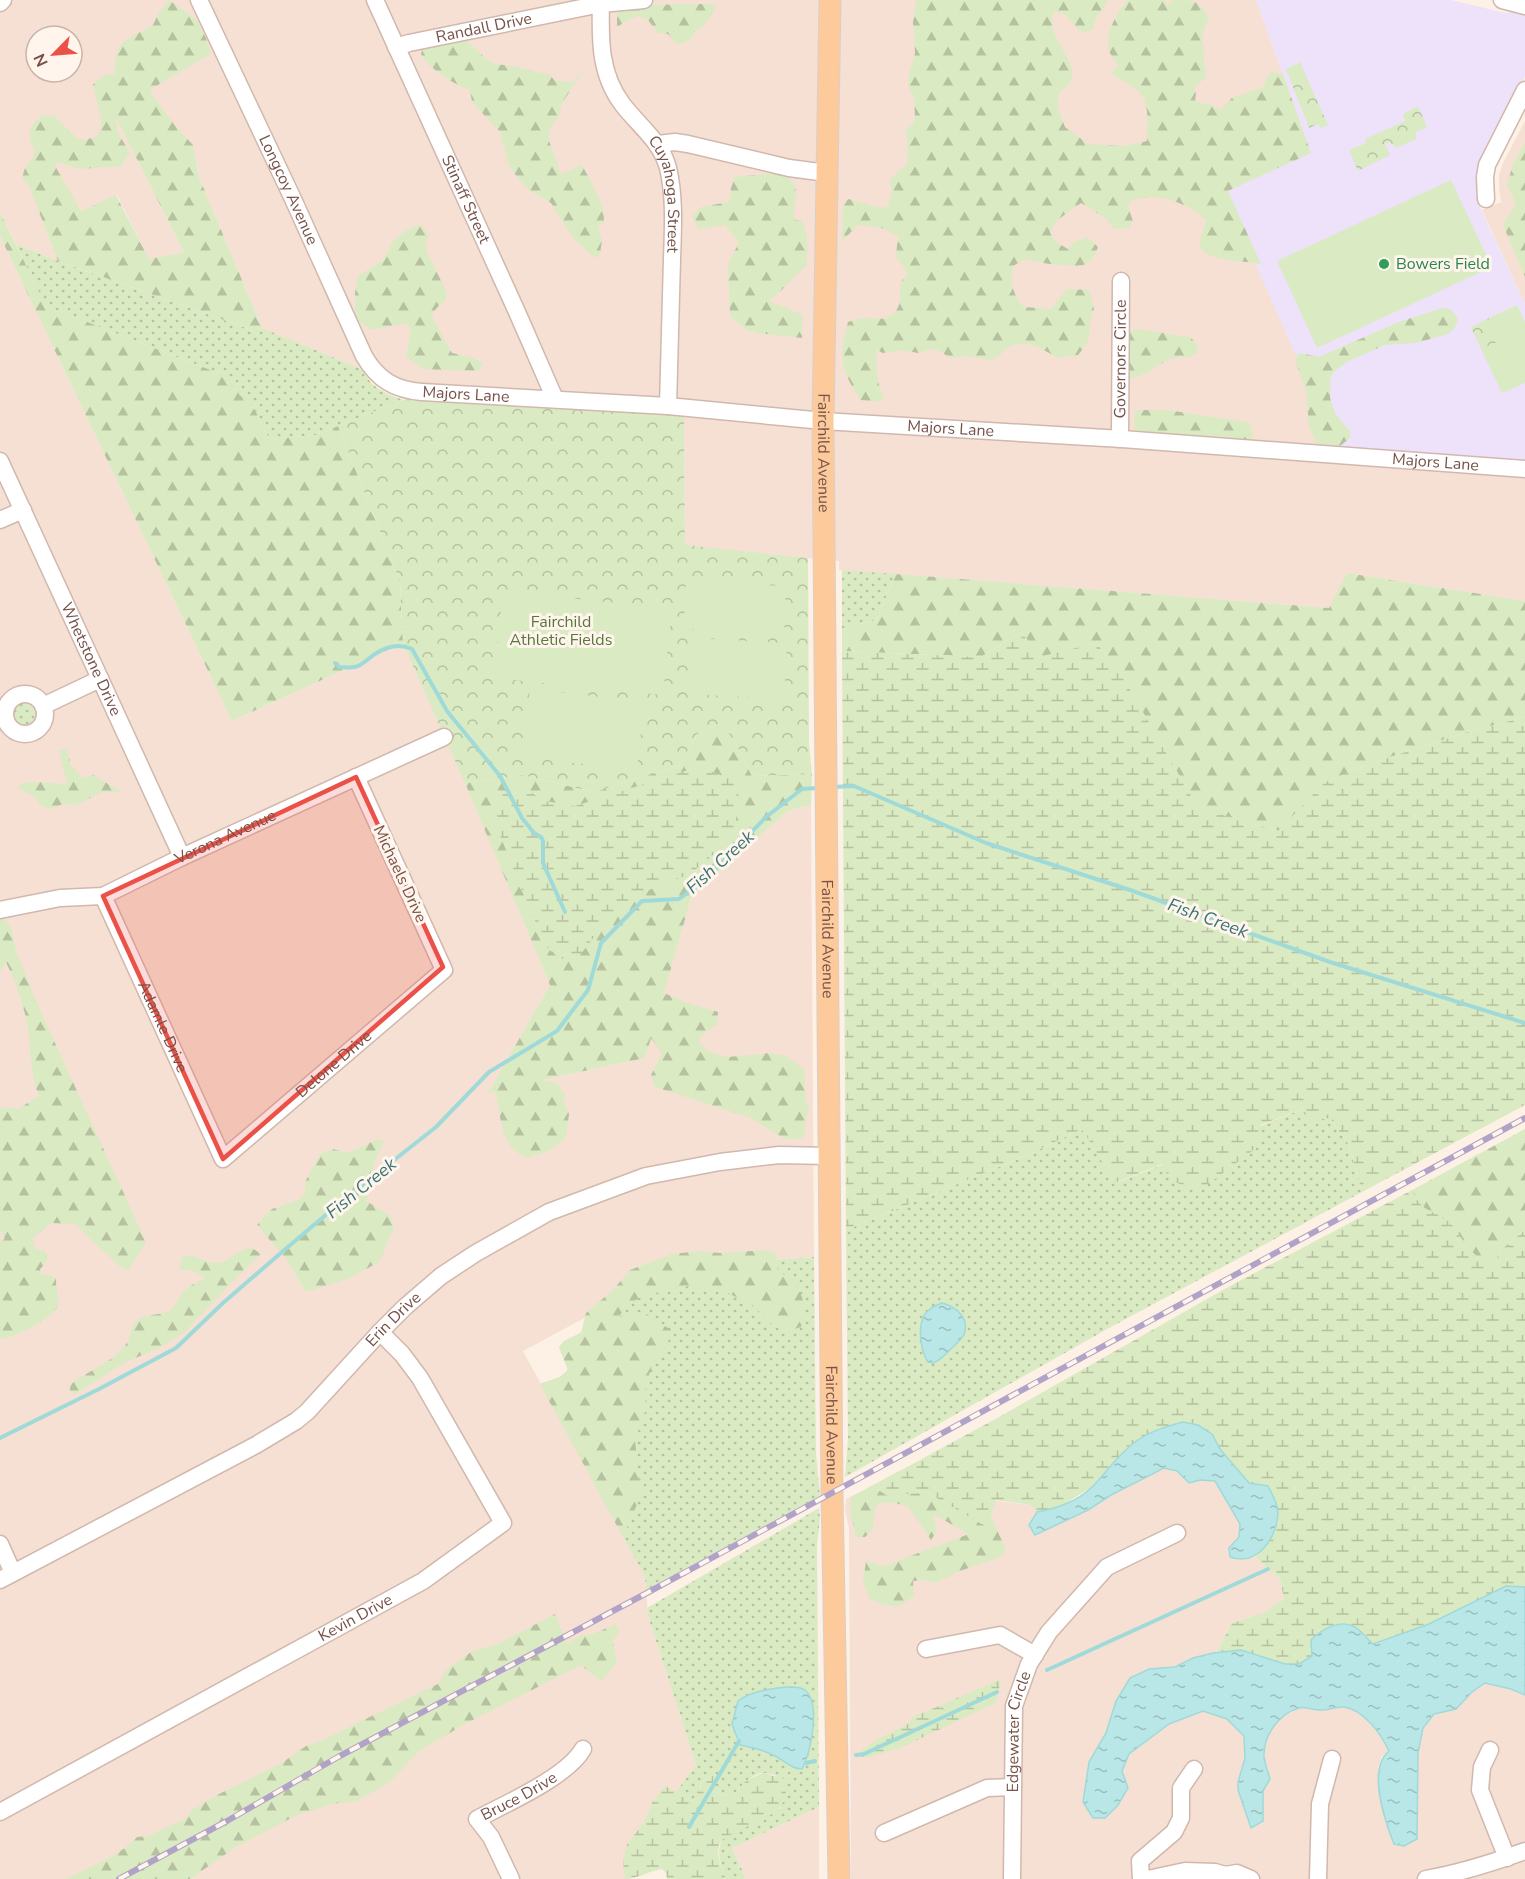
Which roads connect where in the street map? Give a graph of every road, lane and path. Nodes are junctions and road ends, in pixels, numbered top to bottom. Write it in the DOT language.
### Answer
graph roads {
  1 [pos="199,0"];
  2 [pos="375,0"];
  3 [pos="644,0"];
  4 [pos="830,0"];
  5 [pos="1502,0"];
  6 [pos="601,2"];
  7 [pos="1525,6"];
  8 [pos="396,47"];
  9 [pos="1525,90"];
  10 [pos="657,144"];
  11 [pos="827,173"];
  12 [pos="1486,199"];
  13 [pos="1121,281"];
  14 [pos="380,378"];
  15 [pos="555,399"];
  16 [pos="668,406"];
  17 [pos="823,421"];
  18 [pos="1120,439"];
  19 [pos="0,461"];
  20 [pos="1525,469"];
  21 [pos="23,510"];
  22 [pos="0,520"];
  23 [pos="100,679"];
  24 [pos="43,706"];
  25 [pos="444,737"];
  26 [pos="356,777"];
  27 [pos="182,857"];
  28 [pos="103,896"];
  29 [pos="0,910"];
  30 [pos="444,970"];
  31 [pos="829,1156"];
  32 [pos="223,1159"];
  33 [pos="380,1332"];
  34 [pos="1177,1533"];
  35 [pos="0,1544"];
  36 [pos="7,1576"];
  37 [pos="927,1649"];
  38 [pos="1035,1654"];
  39 [pos="583,1749"];
  40 [pos="1490,1750"];
  41 [pos="1332,1759"];
  42 [pos="1194,1768"];
  43 [pos="1013,1787"];
  44 [pos="0,1812"];
  45 [pos="884,1833"];
  46 [pos="1525,1851"];
  47 [pos="1507,1858"];
  48 [pos="1242,1877"];
  49 [pos="512,1879"];
  50 [pos="839,1879"];
  51 [pos="1012,1879"];
  52 [pos="1141,1879"];
  53 [pos="1148,1879"];
  54 [pos="1318,1879"];
  55 [pos="1426,1879"];
  1 -- 14 [label="street, Longcoy Avenue"];
  2 -- 8 [label="street, Stinaff Street"];
  3 -- 6 [label="street, Randall Drive"];
  4 -- 11 [label="main road, Fairchild Avenue"];
  5 -- 7 [label="street"];
  6 -- 8 [label="street, Randall Drive"];
  6 -- 10 [label="street, Cuyahoga Street"];
  8 -- 15 [label="street, Stinaff Street"];
  9 -- 12 [label="street"];
  10 -- 11 [label="street"];
  10 -- 16 [label="street, Cuyahoga Street"];
  11 -- 17 [label="main road, Fairchild Avenue"];
  13 -- 18 [label="street, Governors Circle"];
  14 -- 15 [label="street, Majors Lane"];
  15 -- 16 [label="street, Majors Lane"];
  16 -- 17 [label="street, Majors Lane"];
  17 -- 18 [label="street, Majors Lane"];
  17 -- 31 [label="main road, Fairchild Avenue"];
  18 -- 20 [label="street, Majors Lane"];
  19 -- 21 [label="street, Whetstone Drive"];
  21 -- 22 [label="street"];
  21 -- 23 [label="street, Whetstone Drive"];
  23 -- 24 [label="street"];
  23 -- 27 [label="street, Whetstone Drive"];
  25 -- 26 [label="street, Verona Avenue"];
  26 -- 27 [label="street, Verona Avenue"];
  26 -- 30 [label="street, Michaels Drive"];
  27 -- 28 [label="street, Verona Avenue"];
  28 -- 29 [label="street, Verona Avenue"];
  28 -- 32 [label="street, Adamle Drive"];
  30 -- 32 [label="street, Delone Drive"];
  31 -- 33 [label="street, Erin Drive"];
  31 -- 50 [label="main road, Fairchild Avenue"];
  33 -- 36 [label="street, Erin Drive"];
  33 -- 44 [label="street, Kevin Drive"];
  34 -- 38 [label="street, Edgewater Circle"];
  35 -- 36 [label="street"];
  37 -- 38 [label="street"];
  38 -- 43 [label="street, Edgewater Circle"];
  39 -- 49 [label="street, Bruce Drive"];
  40 -- 47 [label="street"];
  41 -- 54 [label="street"];
  42 -- 52 [label="street"];
  43 -- 45 [label="street"];
  43 -- 51 [label="street, Edgewater Circle"];
  46 -- 47 [label="street"];
  47 -- 55 [label="street"];
  48 -- 53 [label="street"];
}
